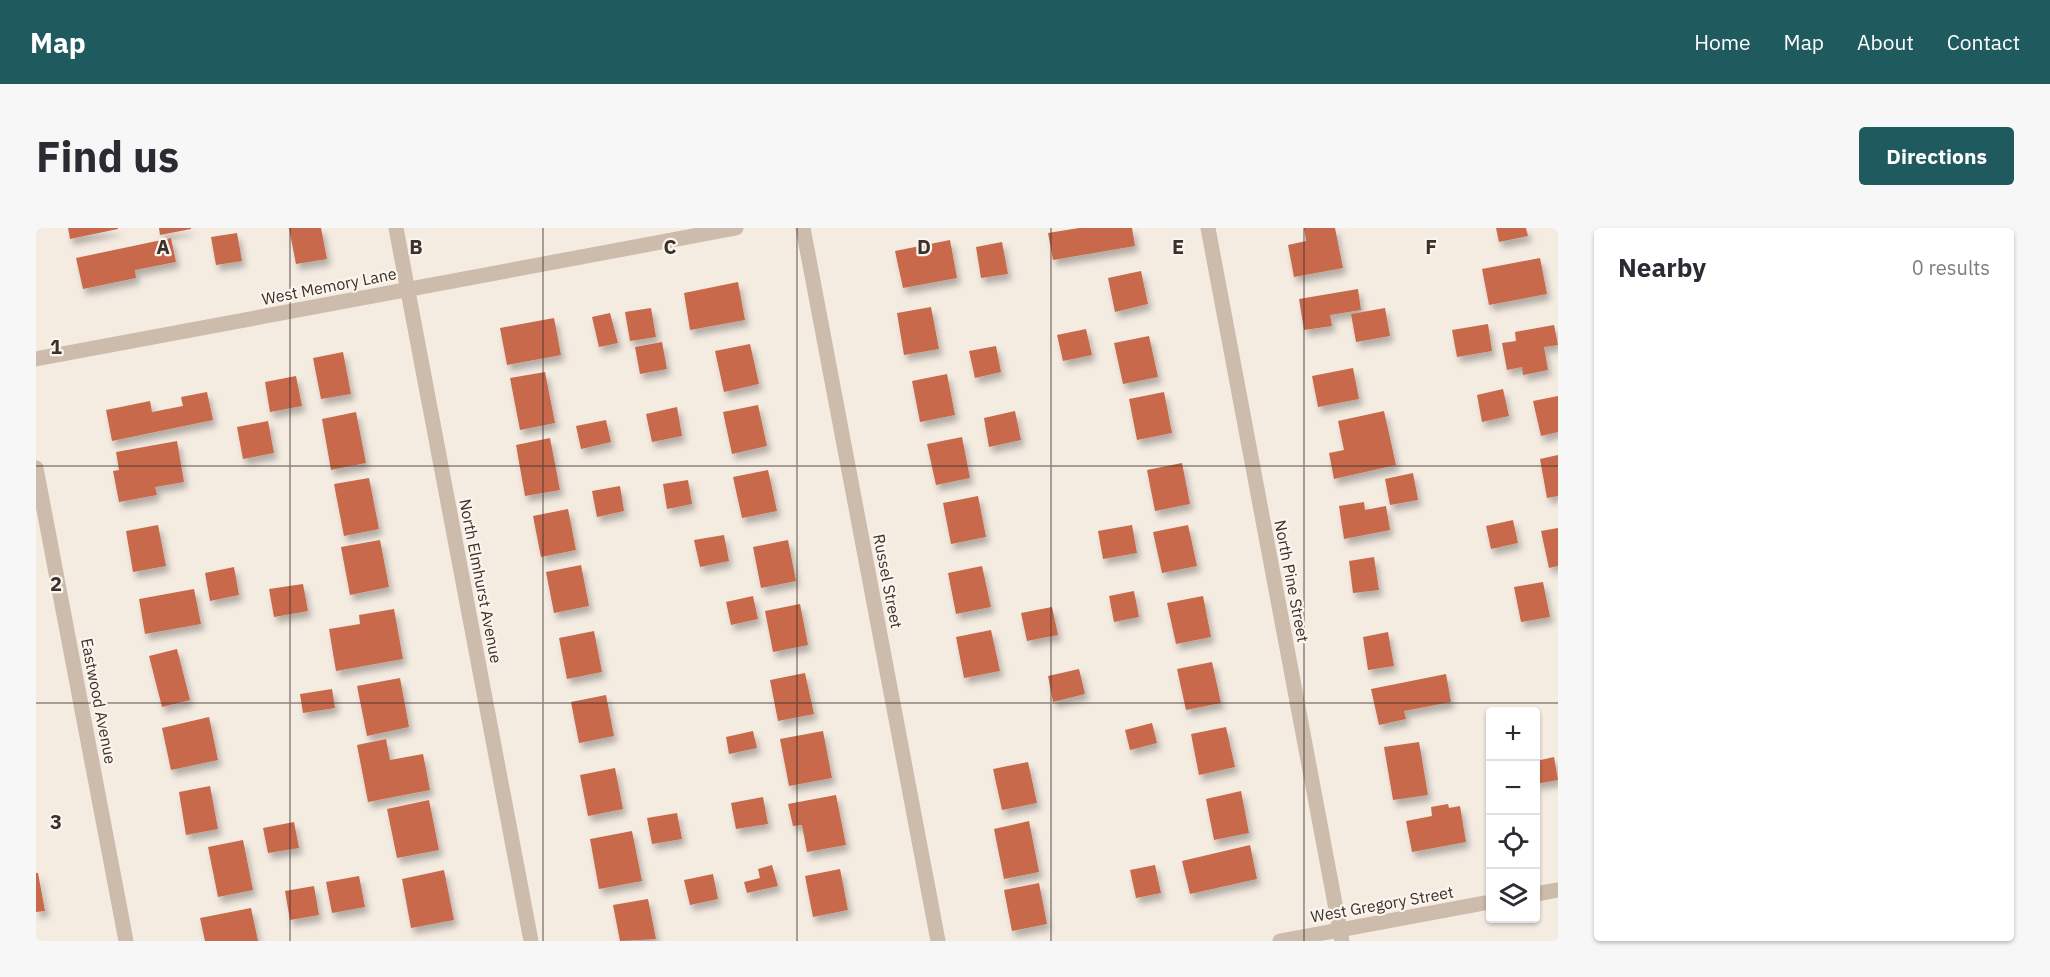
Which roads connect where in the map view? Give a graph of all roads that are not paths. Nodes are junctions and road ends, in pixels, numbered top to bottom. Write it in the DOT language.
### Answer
graph roads {
  1 [pos="396,228"];
  2 [pos="736,228"];
  3 [pos="803,228"];
  4 [pos="1208,228"];
  5 [pos="407,290"];
  6 [pos="36,359"];
  7 [pos="36,468"];
  8 [pos="1558,890"];
  9 [pos="1540,893"];
  10 [pos="1486,903"];
  11 [pos="1341,935"];
  12 [pos="126,941"];
  13 [pos="531,941"];
  14 [pos="938,941"];
  15 [pos="1280,941"];
  1 -- 5 [label="street, North Elmhurst Avenue"];
  2 -- 5 [label="street, West Memory Lane"];
  3 -- 14 [label="street, Russel Street"];
  4 -- 11 [label="street, North Pine Street"];
  5 -- 6 [label="street, West Memory Lane"];
  5 -- 13 [label="street, North Elmhurst Avenue"];
  7 -- 12 [label="street, Eastwood Avenue"];
  8 -- 9 [label="street"];
  10 -- 11 [label="street, West Gregory Street"];
  11 -- 15 [label="street, West Gregory Street"];
}
